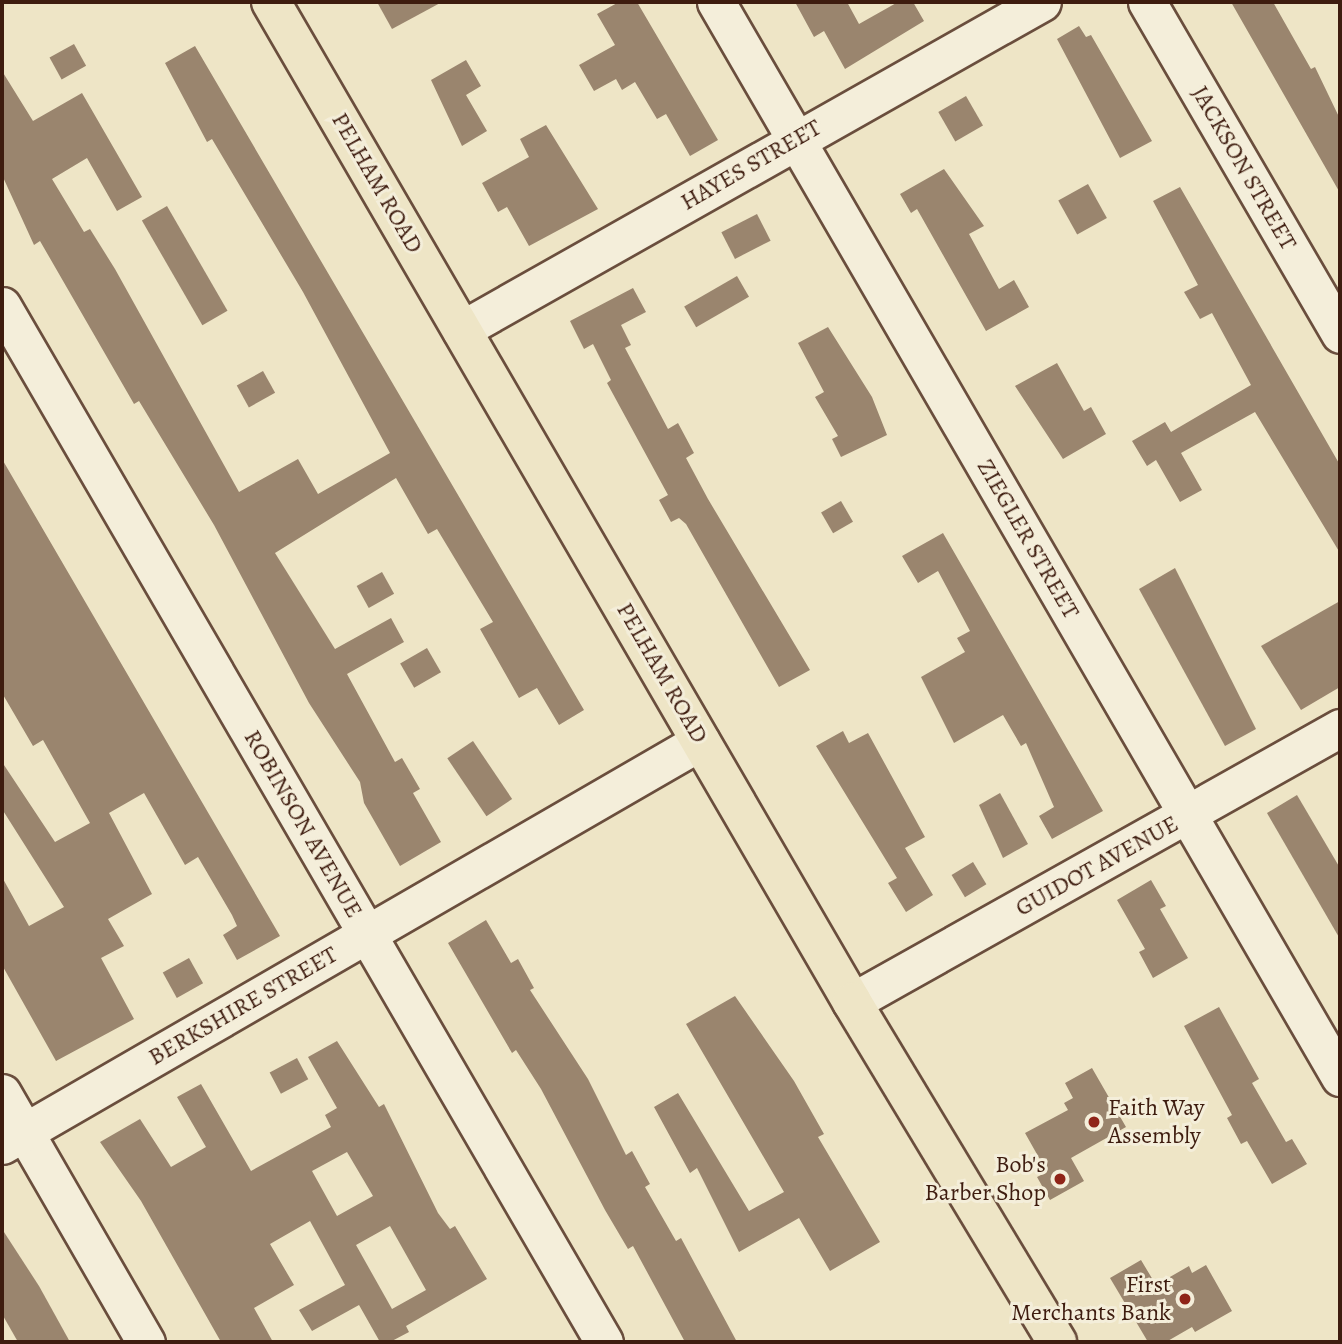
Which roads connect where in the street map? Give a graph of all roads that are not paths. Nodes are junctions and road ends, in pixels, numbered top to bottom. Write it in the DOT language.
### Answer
graph roads {
  1 [pos="271,2"];
  2 [pos="716,2"];
  3 [pos="1042,2"];
  4 [pos="1147,2"];
  5 [pos="797,139"];
  6 [pos="2,306"];
  7 [pos="461,330"];
  8 [pos="1340,334"];
  9 [pos="1340,728"];
  10 [pos="701,741"];
  11 [pos="1187,814"];
  12 [pos="367,935"];
  13 [pos="852,1002"];
  14 [pos="1340,1077"];
  15 [pos="2,1093"];
  16 [pos="13,1138"];
  17 [pos="146,1342"];
  18 [pos="604,1342"];
  19 [pos="1057,1342"];
  1 -- 7 [label="main road, PELHAM ROAD"];
  2 -- 5 [label="street, ZIEGLER STREET"];
  3 -- 5 [label="street, HAYES STREET"];
  4 -- 8 [label="street, JACKSON STREET"];
  5 -- 7 [label="street, HAYES STREET"];
  5 -- 11 [label="street, ZIEGLER STREET"];
  6 -- 12 [label="street, ROBINSON AVENUE"];
  7 -- 10 [label="main road, PELHAM ROAD"];
  9 -- 11 [label="street, GUIDOT AVENUE"];
  10 -- 12 [label="street, BERKSHIRE STREET"];
  10 -- 13 [label="main road, PELHAM ROAD"];
  11 -- 13 [label="street, GUIDOT AVENUE"];
  11 -- 14 [label="street, ZIEGLER STREET"];
  12 -- 16 [label="street, BERKSHIRE STREET"];
  12 -- 18 [label="street, ROBINSON AVENUE"];
  13 -- 19 [label="main road, PELHAM ROAD"];
  15 -- 16 [label="street"];
  16 -- 17 [label="street"];
}
